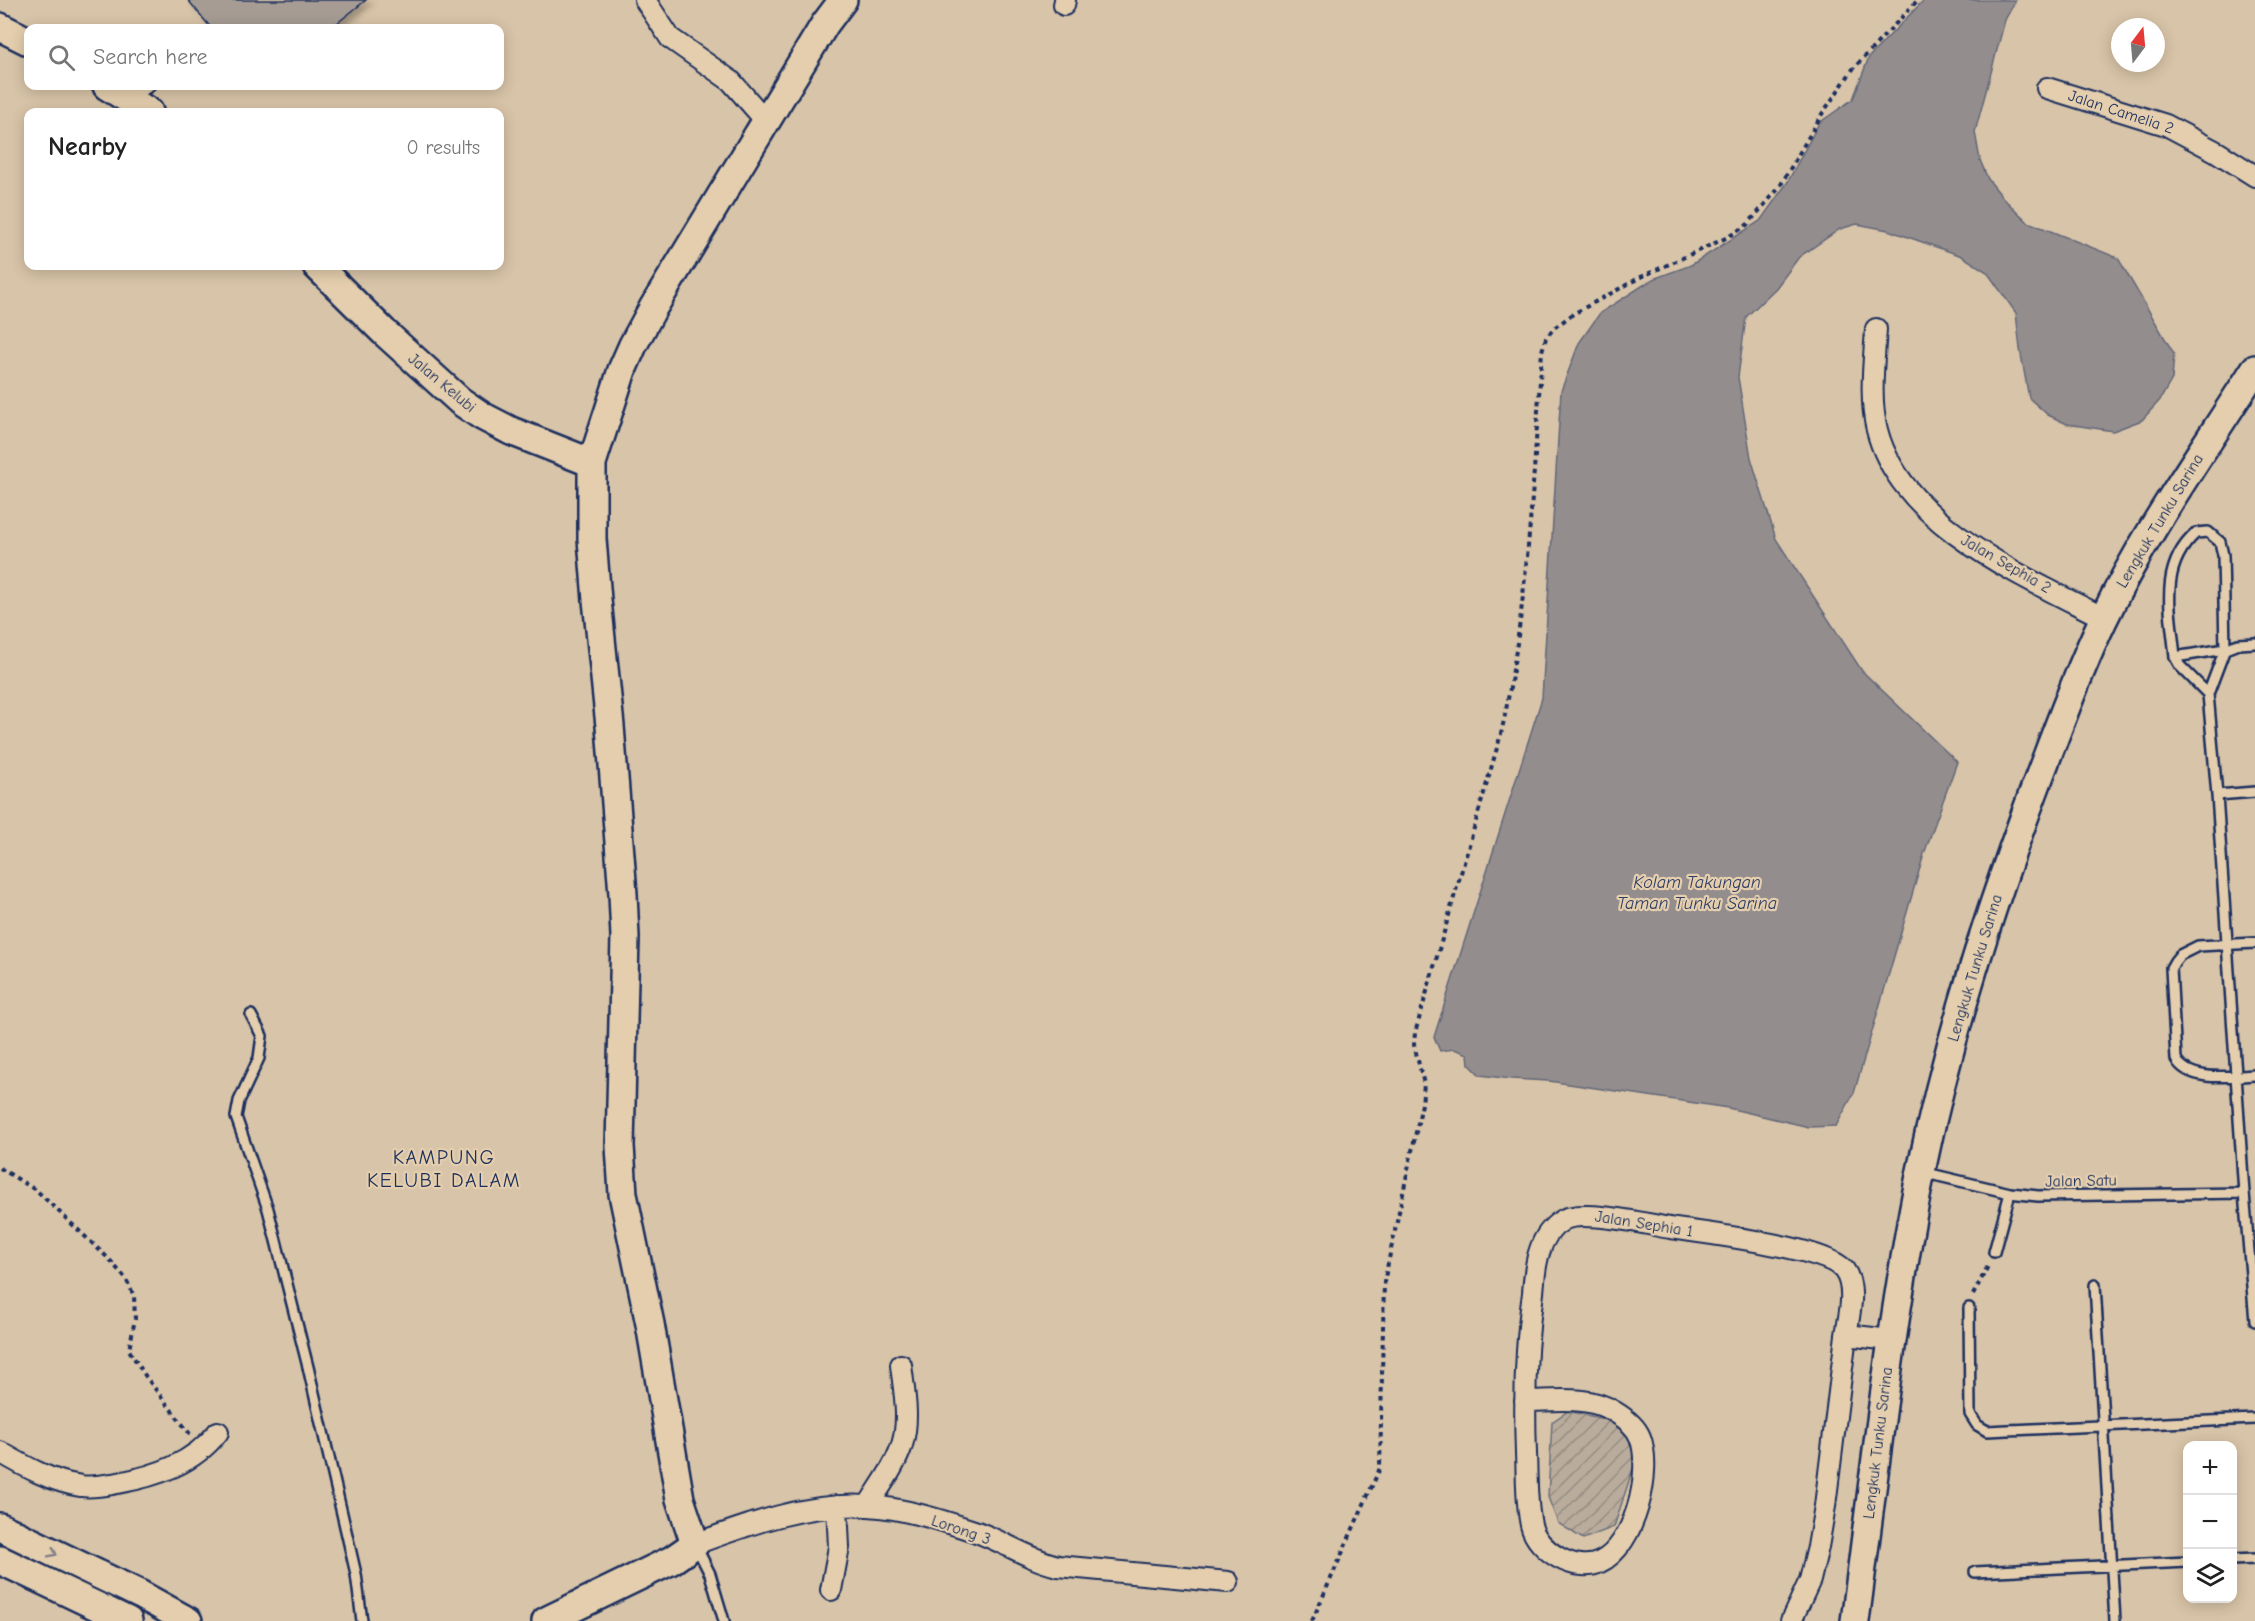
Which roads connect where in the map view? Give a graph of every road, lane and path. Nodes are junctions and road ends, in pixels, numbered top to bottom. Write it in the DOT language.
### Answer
graph roads {
  1 [pos="645,0"];
  2 [pos="843,0"];
  3 [pos="1918,0"];
  4 [pos="0,27"];
  5 [pos="24,40"];
  6 [pos="2047,88"];
  7 [pos="117,90"];
  8 [pos="143,99"];
  9 [pos="766,121"];
  10 [pos="2255,176"];
  11 [pos="321,270"];
  12 [pos="1876,329"];
  13 [pos="2255,369"];
  14 [pos="592,463"];
  15 [pos="2104,618"];
  16 [pos="2255,644"];
  17 [pos="2225,649"];
  18 [pos="2175,657"];
  19 [pos="2208,694"];
  20 [pos="2255,792"];
  21 [pos="2217,795"];
  22 [pos="2255,944"];
  23 [pos="2226,945"];
  24 [pos="251,1015"];
  25 [pos="2255,1075"];
  26 [pos="2237,1076"];
  27 [pos="0,1168"];
  28 [pos="1921,1172"];
  29 [pos="2010,1193"];
  30 [pos="2244,1193"];
  31 [pos="2250,1209"];
  32 [pos="1994,1252"];
  33 [pos="2095,1285"];
  34 [pos="1969,1308"];
  35 [pos="2255,1321"];
  36 [pos="1846,1335"];
  37 [pos="1891,1340"];
  38 [pos="901,1365"];
  39 [pos="1525,1401"];
  40 [pos="2255,1419"];
  41 [pos="2105,1425"];
  42 [pos="218,1432"];
  43 [pos="202,1449"];
  44 [pos="0,1452"];
  45 [pos="837,1506"];
  46 [pos="868,1506"];
  47 [pos="0,1527"];
  48 [pos="695,1544"];
  49 [pos="2255,1559"];
  50 [pos="0,1560"];
  51 [pos="2237,1560"];
  52 [pos="2183,1562"];
  53 [pos="2112,1566"];
  54 [pos="1975,1572"];
  55 [pos="1228,1582"];
  56 [pos="831,1590"];
  57 [pos="128,1621"];
  58 [pos="188,1621"];
  59 [pos="362,1621"];
  60 [pos="546,1621"];
  61 [pos="724,1621"];
  62 [pos="1312,1621"];
  63 [pos="1791,1621"];
  64 [pos="1856,1621"];
  65 [pos="2115,1621"];
  1 -- 9 [label="street"];
  2 -- 9 [label="street"];
  3 -- 62 [label="path"];
  4 -- 5 [label="street"];
  6 -- 10 [label="street, Jalan Camelia 2"];
  7 -- 8 [label="street"];
  9 -- 14 [label="street"];
  11 -- 14 [label="street, Jalan Kelubi"];
  12 -- 15 [label="street, Jalan Sephia 2"];
  13 -- 15 [label="street, Lengkuk Tunku Sarina"];
  14 -- 48 [label="street"];
  15 -- 28 [label="street, Lengkuk Tunku Sarina"];
  16 -- 17 [label="lane"];
  17 -- 18 [label="lane"];
  17 -- 18 [label="lane"];
  17 -- 19 [label="lane"];
  18 -- 19 [label="lane"];
  19 -- 21 [label="lane"];
  20 -- 21 [label="lane"];
  21 -- 23 [label="lane"];
  22 -- 23 [label="lane"];
  23 -- 26 [label="lane"];
  23 -- 26 [label="lane"];
  24 -- 59 [label="lane"];
  25 -- 26 [label="lane"];
  26 -- 30 [label="lane"];
  27 -- 43 [label="path"];
  28 -- 29 [label="lane, Jalan Satu"];
  28 -- 37 [label="street, Lengkuk Tunku Sarina"];
  29 -- 30 [label="lane, Jalan Satu"];
  29 -- 32 [label="lane"];
  30 -- 31 [label="lane"];
  31 -- 35 [label="lane"];
  32 -- 34 [label="path"];
  33 -- 41 [label="lane"];
  34 -- 41 [label="lane"];
  36 -- 37 [label="street"];
  36 -- 39 [label="street, Jalan Sephia 1"];
  36 -- 63 [label="street, Jalan Sephia 1"];
  37 -- 64 [label="street, Lengkuk Tunku Sarina"];
  38 -- 46 [label="street"];
  39 -- 39 [label="street, Jalan Sephia 1"];
  40 -- 41 [label="lane"];
  41 -- 53 [label="lane"];
  42 -- 43 [label="street"];
  43 -- 44 [label="street"];
  45 -- 46 [label="street, Lorong 3"];
  45 -- 48 [label="street, Lorong 3"];
  45 -- 56 [label="street"];
  46 -- 55 [label="street, Lorong 3"];
  47 -- 58 [label="street, one-way"];
  48 -- 60 [label="street"];
  48 -- 61 [label="lane"];
  49 -- 51 [label="lane"];
  50 -- 57 [label="street"];
  52 -- 53 [label="lane"];
  53 -- 54 [label="lane"];
  53 -- 65 [label="lane"];
}
